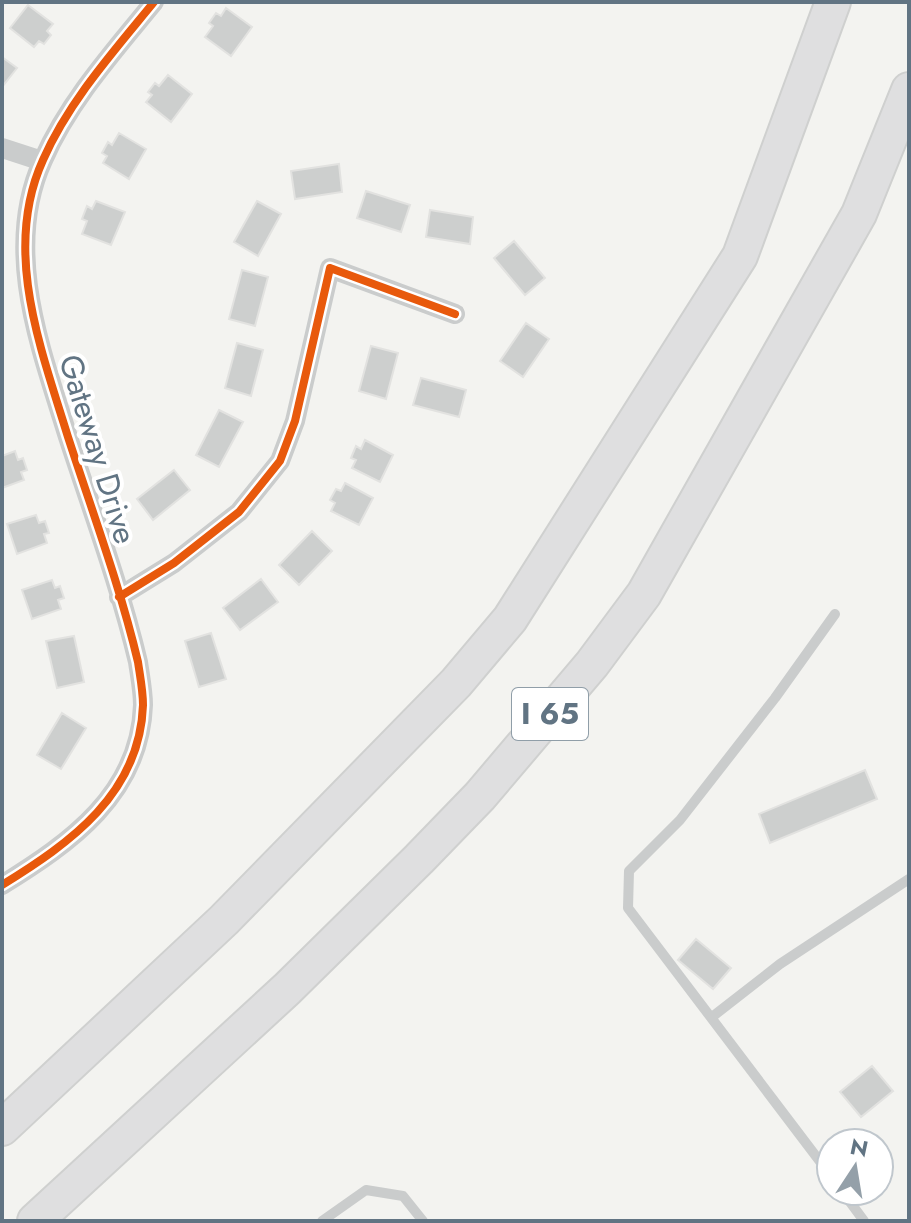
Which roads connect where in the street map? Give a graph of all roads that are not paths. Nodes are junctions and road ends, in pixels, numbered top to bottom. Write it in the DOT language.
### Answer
graph roads {
  1 [pos="154,2"];
  2 [pos="833,2"];
  3 [pos="909,90"];
  4 [pos="2,148"];
  5 [pos="42,161"];
  6 [pos="455,314"];
  7 [pos="119,597"];
  8 [pos="835,614"];
  9 [pos="909,879"];
  10 [pos="2,885"];
  11 [pos="211,933"];
  12 [pos="287,989"];
  13 [pos="712,1017"];
  14 [pos="2,1106"];
  15 [pos="2,1128"];
  16 [pos="815,1155"];
  17 [pos="35,1221"];
  18 [pos="65,1221"];
  19 [pos="322,1221"];
  20 [pos="423,1221"];
  1 -- 5 [label="street, Gateway Drive"];
  2 -- 11 [label="highway, I 65"];
  3 -- 12 [label="highway, I 65"];
  4 -- 5 [label="street"];
  5 -- 7 [label="street, Gateway Drive"];
  6 -- 7 [label="street"];
  7 -- 10 [label="street, Gateway Drive"];
  8 -- 13 [label="lane"];
  9 -- 13 [label="lane"];
  11 -- 14 [label="highway"];
  11 -- 15 [label="highway, I 65"];
  12 -- 17 [label="highway, I 65"];
  12 -- 18 [label="highway"];
  13 -- 16 [label="lane"];
  19 -- 20 [label="lane"];
}
